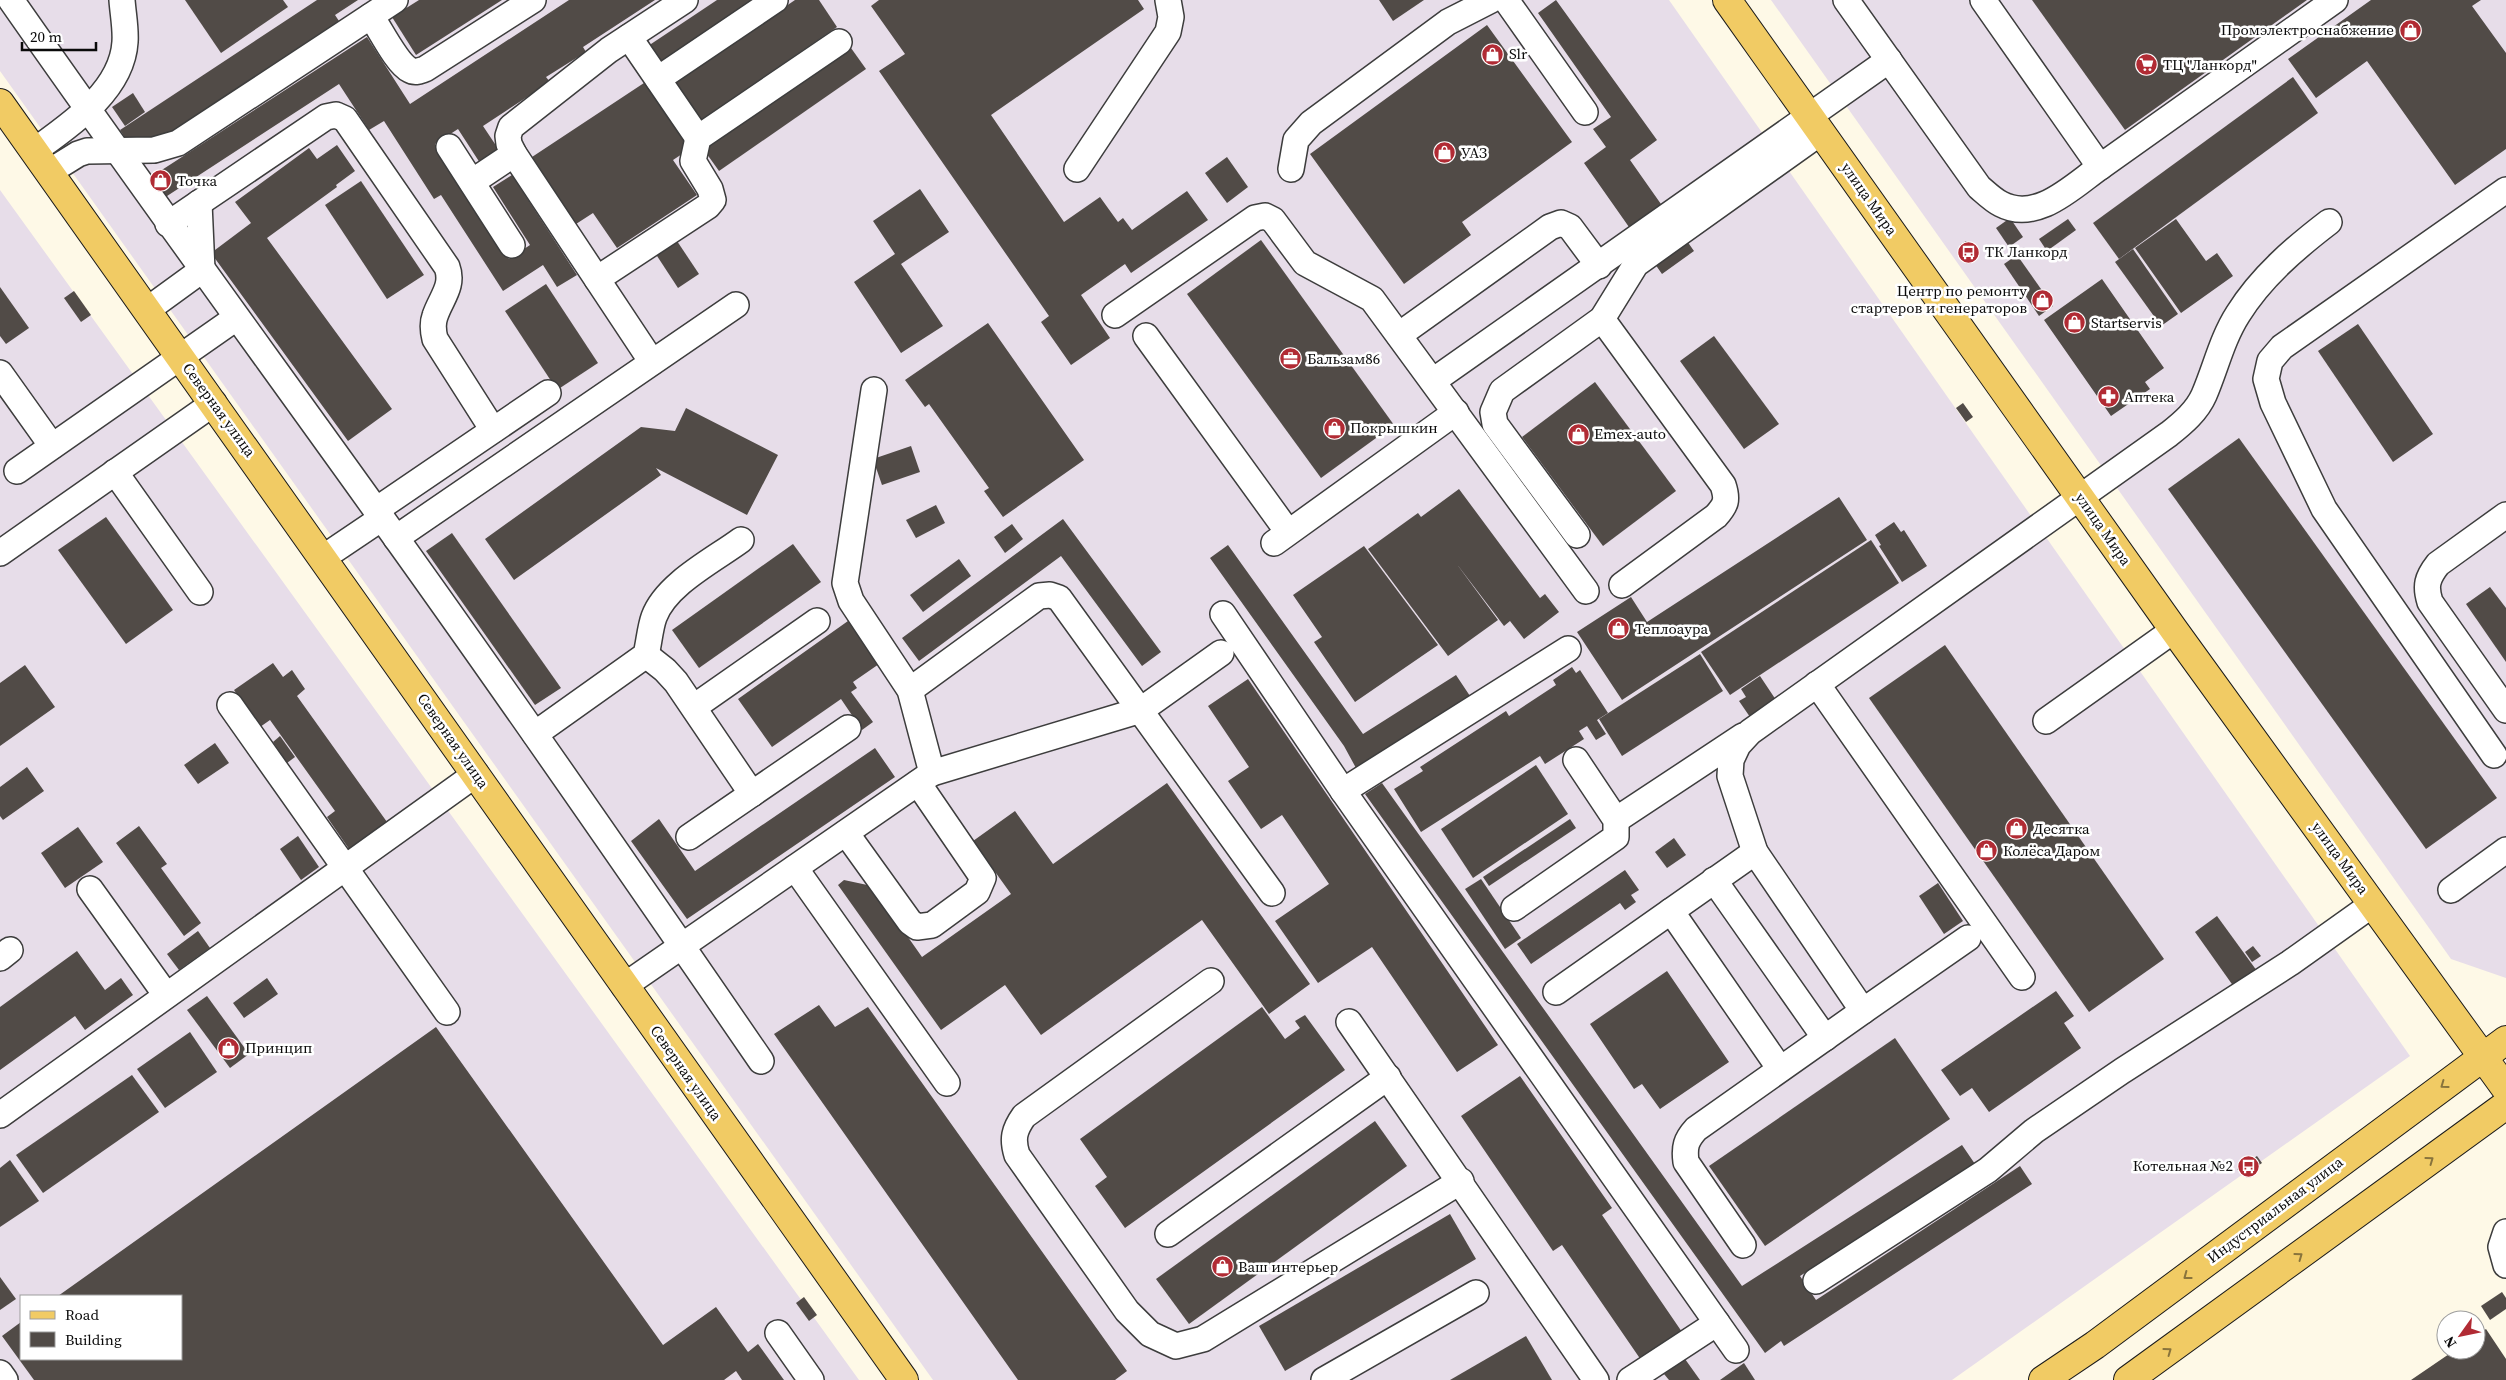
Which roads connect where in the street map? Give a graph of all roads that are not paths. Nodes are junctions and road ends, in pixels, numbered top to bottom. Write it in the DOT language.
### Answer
graph roads {
  1 [pos="11,0"];
  2 [pos="122,0"];
  3 [pos="395,0"];
  4 [pos="533,0"];
  5 [pos="685,0"];
  6 [pos="774,0"];
  7 [pos="1168,0"];
  8 [pos="1491,0"];
  9 [pos="1506,0"];
  10 [pos="1727,0"];
  11 [pos="1846,0"];
  12 [pos="1983,0"];
  13 [pos="2334,0"];
  14 [pos="371,16"];
  15 [pos="629,36"];
  16 [pos="839,42"];
  17 [pos="1889,60"];
  18 [pos="658,79"];
  19 [pos="0,104"];
  20 [pos="87,109"];
  21 [pos="1585,112"];
  22 [pos="1816,124"];
  23 [pos="698,138"];
  24 [pos="449,147"];
  25 [pos="116,150"];
  26 [pos="514,154"];
  27 [pos="42,162"];
  28 [pos="2100,167"];
  29 [pos="1077,169"];
  30 [pos="1291,169"];
  31 [pos="472,182"];
  32 [pos="2506,190"];
  33 [pos="199,203"];
  34 [pos="2329,222"];
  35 [pos="168,224"];
  36 [pos="512,245"];
  37 [pos="1599,266"];
  38 [pos="202,270"];
  39 [pos="598,279"];
  40 [pos="736,305"];
  41 [pos="147,310"];
  42 [pos="1115,315"];
  43 [pos="236,318"];
  44 [pos="1602,319"];
  45 [pos="1399,335"];
  46 [pos="1146,336"];
  47 [pos="180,356"];
  48 [pos="652,362"];
  49 [pos="0,374"];
  50 [pos="1433,381"];
  51 [pos="874,390"];
  52 [pos="548,393"];
  53 [pos="214,402"];
  54 [pos="1456,412"];
  55 [pos="493,430"];
  56 [pos="52,446"];
  57 [pos="17,471"];
  58 [pos="115,472"];
  59 [pos="2080,496"];
  60 [pos="379,514"];
  61 [pos="2505,519"];
  62 [pos="1577,535"];
  63 [pos="396,538"];
  64 [pos="742,540"];
  65 [pos="0,553"];
  66 [pos="324,557"];
  67 [pos="1622,585"];
  68 [pos="1586,591"];
  69 [pos="200,592"];
  70 [pos="1223,614"];
  71 [pos="817,621"];
  72 [pos="2174,630"];
  73 [pos="1568,649"];
  74 [pos="1220,653"];
  75 [pos="646,655"];
  76 [pos="1817,684"];
  77 [pos="910,690"];
  78 [pos="230,705"];
  79 [pos="694,707"];
  80 [pos="1141,710"];
  81 [pos="2506,710"];
  82 [pos="2046,721"];
  83 [pos="848,728"];
  84 [pos="1750,732"];
  85 [pos="535,734"];
  86 [pos="2494,755"];
  87 [pos="1576,760"];
  88 [pos="476,774"];
  89 [pos="925,778"];
  90 [pos="1343,791"];
  91 [pos="752,794"];
  92 [pos="1616,820"];
  93 [pos="846,833"];
  94 [pos="689,837"];
  95 [pos="2506,850"];
  96 [pos="1755,852"];
  97 [pos="345,867"];
  98 [pos="795,868"];
  99 [pos="1714,880"];
  100 [pos="90,889"];
  101 [pos="2451,890"];
  102 [pos="1272,893"];
  103 [pos="2373,904"];
  104 [pos="1514,908"];
  105 [pos="1671,911"];
  106 [pos="1968,938"];
  107 [pos="682,946"];
  108 [pos="2022,977"];
  109 [pos="1211,981"];
  110 [pos="624,986"];
  111 [pos="1556,992"];
  112 [pos="166,995"];
  113 [pos="1863,1011"];
  114 [pos="447,1012"];
  115 [pos="1349,1022"];
  116 [pos="1825,1038"];
  117 [pos="2506,1040"];
  118 [pos="2495,1057"];
  119 [pos="761,1061"];
  120 [pos="1780,1070"];
  121 [pos="1388,1077"];
  122 [pos="947,1082"];
  123 [pos="2506,1089"];
  124 [pos="2506,1105"];
  125 [pos="0,1115"];
  126 [pos="1461,1181"];
  127 [pos="2506,1232"];
  128 [pos="1168,1234"];
  129 [pos="1743,1245"];
  130 [pos="2506,1265"];
  131 [pos="1816,1281"];
  132 [pos="1476,1293"];
  133 [pos="1717,1323"];
  134 [pos="778,1333"];
  135 [pos="1736,1350"];
  136 [pos="0,1373"];
  137 [pos="5,1380"];
  138 [pos="811,1380"];
  139 [pos="904,1380"];
  140 [pos="1324,1380"];
  141 [pos="1596,1380"];
  142 [pos="1630,1380"];
  143 [pos="2043,1380"];
  144 [pos="2128,1380"];
  1 -- 20 [label="lane"];
  2 -- 20 [label="lane"];
  3 -- 14 [label="lane"];
  4 -- 14 [label="lane"];
  5 -- 15 [label="lane"];
  6 -- 18 [label="lane"];
  7 -- 29 [label="lane"];
  8 -- 30 [label="lane"];
  9 -- 21 [label="lane"];
  10 -- 22 [label="main road, улица Мира"];
  11 -- 17 [label="lane"];
  12 -- 28 [label="lane"];
  13 -- 28 [label="lane"];
  14 -- 25 [label="lane"];
  15 -- 18 [label="lane"];
  15 -- 26 [label="lane"];
  16 -- 23 [label="lane"];
  17 -- 22 [label="lane"];
  17 -- 28 [label="lane"];
  18 -- 23 [label="lane"];
  19 -- 27 [label="main road, Северная улица"];
  20 -- 25 [label="lane"];
  20 -- 27 [label="lane"];
  22 -- 37 [label="lane"];
  22 -- 44 [label="lane"];
  22 -- 59 [label="main road, улица Мира"];
  23 -- 39 [label="lane"];
  24 -- 31 [label="lane"];
  25 -- 27 [label="lane"];
  25 -- 35 [label="lane"];
  26 -- 31 [label="lane"];
  26 -- 39 [label="lane"];
  27 -- 41 [label="main road, Северная улица"];
  31 -- 36 [label="lane"];
  32 -- 86 [label="lane"];
  33 -- 35 [label="lane"];
  33 -- 38 [label="lane"];
  33 -- 55 [label="lane"];
  34 -- 59 [label="lane"];
  35 -- 38 [label="lane"];
  37 -- 45 [label="lane"];
  37 -- 50 [label="lane"];
  38 -- 41 [label="lane"];
  38 -- 43 [label="lane"];
  39 -- 48 [label="lane"];
  40 -- 48 [label="lane"];
  41 -- 47 [label="main road, Северная улица"];
  42 -- 45 [label="lane"];
  43 -- 47 [label="lane"];
  43 -- 60 [label="lane"];
  44 -- 62 [label="lane"];
  44 -- 67 [label="lane"];
  45 -- 50 [label="lane"];
  46 -- 54 [label="lane"];
  47 -- 53 [label="main road, Северная улица"];
  47 -- 56 [label="lane"];
  48 -- 63 [label="lane"];
  49 -- 56 [label="lane"];
  50 -- 54 [label="lane"];
  51 -- 77 [label="lane"];
  52 -- 55 [label="lane"];
  53 -- 58 [label="lane"];
  53 -- 66 [label="main road, Северная улица"];
  54 -- 68 [label="lane"];
  55 -- 60 [label="lane"];
  56 -- 57 [label="lane"];
  58 -- 65 [label="lane"];
  58 -- 69 [label="lane"];
  59 -- 72 [label="main road, улица Мира"];
  59 -- 76 [label="lane"];
  60 -- 63 [label="lane"];
  60 -- 66 [label="lane"];
  61 -- 81 [label="lane"];
  63 -- 85 [label="lane"];
  64 -- 75 [label="lane"];
  66 -- 88 [label="main road, Северная улица"];
  70 -- 90 [label="lane"];
  71 -- 79 [label="lane"];
  72 -- 82 [label="lane"];
  72 -- 103 [label="main road, улица Мира"];
  73 -- 90 [label="lane"];
  74 -- 80 [label="lane"];
  75 -- 79 [label="lane"];
  75 -- 85 [label="lane"];
  76 -- 84 [label="lane"];
  76 -- 108 [label="lane"];
  77 -- 80 [label="lane"];
  77 -- 89 [label="lane"];
  78 -- 97 [label="lane"];
  79 -- 91 [label="lane"];
  80 -- 89 [label="lane"];
  80 -- 102 [label="lane"];
  83 -- 91 [label="lane"];
  84 -- 92 [label="lane"];
  84 -- 96 [label="lane"];
  85 -- 107 [label="lane"];
  87 -- 92 [label="lane"];
  88 -- 97 [label="lane"];
  88 -- 110 [label="main road, Северная улица"];
  89 -- 93 [label="lane"];
  89 -- 93 [label="lane"];
  90 -- 133 [label="lane"];
  91 -- 94 [label="lane"];
  92 -- 104 [label="lane"];
  93 -- 98 [label="lane"];
  95 -- 101 [label="lane"];
  96 -- 99 [label="lane"];
  96 -- 113 [label="lane"];
  97 -- 112 [label="lane"];
  97 -- 114 [label="lane"];
  98 -- 107 [label="lane"];
  98 -- 122 [label="lane"];
  99 -- 105 [label="lane"];
  99 -- 116 [label="lane"];
  100 -- 112 [label="lane"];
  103 -- 118 [label="main road, улица Мира"];
  103 -- 131 [label="lane"];
  105 -- 111 [label="lane"];
  105 -- 120 [label="lane"];
  106 -- 113 [label="lane"];
  107 -- 110 [label="lane"];
  107 -- 119 [label="lane"];
  109 -- 126 [label="lane"];
  110 -- 139 [label="main road, Северная улица"];
  112 -- 125 [label="lane"];
  113 -- 116 [label="lane"];
  115 -- 121 [label="lane"];
  116 -- 120 [label="lane"];
  117 -- 118 [label="main road, Индустриальная улица"];
  118 -- 123 [label="main road, улица Мира"];
  118 -- 143 [label="main road, Индустриальная улица, one-way"];
  120 -- 129 [label="lane"];
  121 -- 126 [label="lane"];
  121 -- 128 [label="lane"];
  144 -- 124 [label="main road, one-way"];
  126 -- 141 [label="lane"];
  127 -- 130 [label="lane"];
  132 -- 140 [label="lane"];
  133 -- 135 [label="lane"];
  133 -- 142 [label="lane"];
  134 -- 138 [label="lane"];
  136 -- 137 [label="lane"];
}
